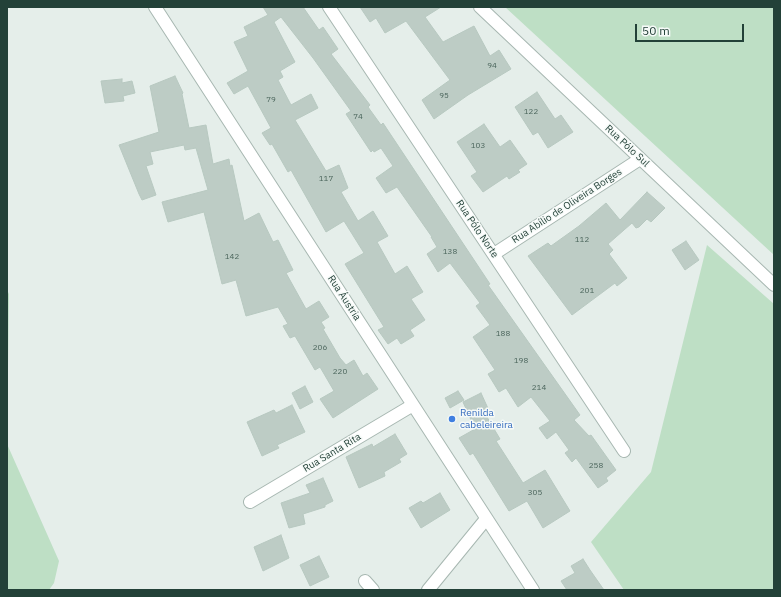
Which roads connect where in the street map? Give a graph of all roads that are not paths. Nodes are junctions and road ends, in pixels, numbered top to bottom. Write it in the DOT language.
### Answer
graph roads {
  1 [pos="155,7"];
  2 [pos="329,7"];
  3 [pos="480,7"];
  4 [pos="640,159"];
  5 [pos="494,254"];
  6 [pos="774,285"];
  7 [pos="413,404"];
  8 [pos="624,450"];
  9 [pos="250,502"];
  10 [pos="486,519"];
  11 [pos="428,590"];
  12 [pos="533,590"];
  1 -- 7 [label="street, Rua Áustria"];
  2 -- 5 [label="street, Rua Pólo Norte"];
  3 -- 4 [label="street, Rua Pólo Sul"];
  4 -- 5 [label="street, Rua Abílio de Oliveira Borges"];
  4 -- 6 [label="street, Rua Pólo Sul"];
  5 -- 8 [label="street, Rua Pólo Norte"];
  7 -- 9 [label="street, Rua Santa Rita"];
  7 -- 10 [label="street, Rua Áustria"];
  10 -- 11 [label="street"];
  10 -- 12 [label="street, Rua Áustria"];
}
